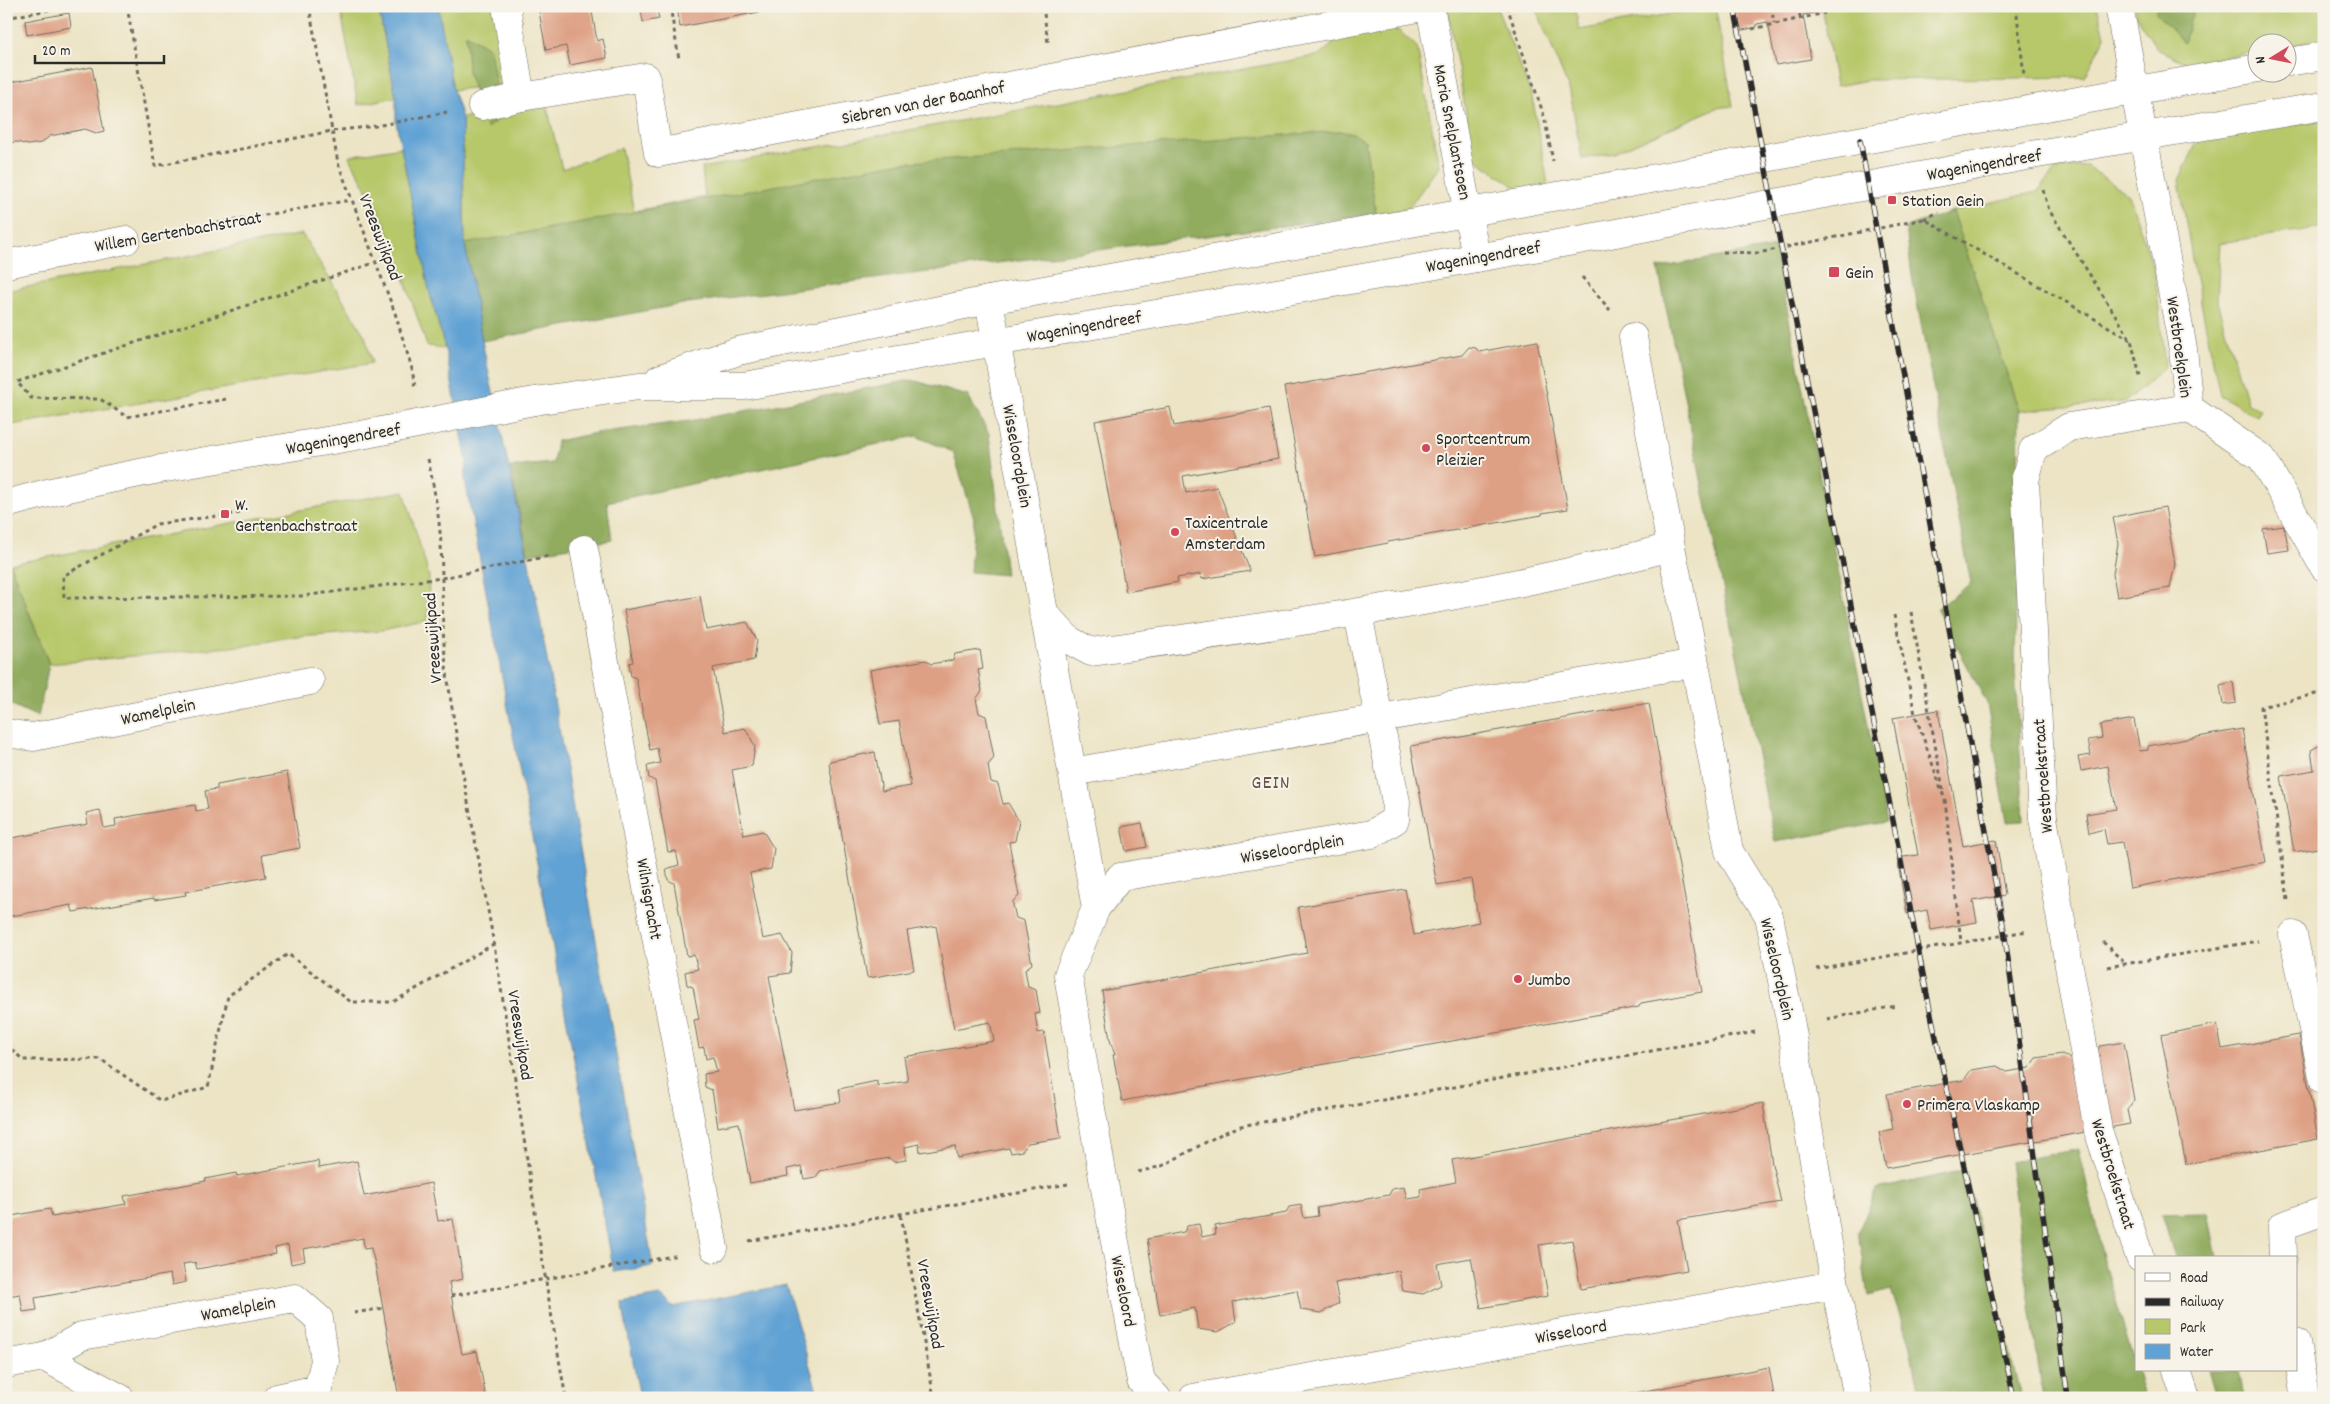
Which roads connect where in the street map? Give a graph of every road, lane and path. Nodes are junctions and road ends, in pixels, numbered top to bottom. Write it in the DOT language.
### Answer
graph roads {
  1 [pos="69,6"];
  2 [pos="127,6"];
  3 [pos="309,6"];
  4 [pos="506,6"];
  5 [pos="1429,6"];
  6 [pos="1507,6"];
  7 [pos="1771,6"];
  8 [pos="1798,6"];
  9 [pos="2119,6"];
  10 [pos="1825,13"];
  11 [pos="1800,17"];
  12 [pos="6,18"];
  13 [pos="1774,23"];
  14 [pos="1752,29"];
  15 [pos="2324,56"];
  16 [pos="2298,60"];
  17 [pos="2248,70"];
  18 [pos="2135,90"];
  19 [pos="521,97"];
  20 [pos="482,106"];
  21 [pos="2324,106"];
  22 [pos="332,131"];
  23 [pos="2144,136"];
  24 [pos="2042,185"];
  25 [pos="1560,195"];
  26 [pos="351,200"];
  27 [pos="1468,213"];
  28 [pos="126,240"];
  29 [pos="1568,242"];
  30 [pos="1721,252"];
  31 [pos="1476,258"];
  32 [pos="377,262"];
  33 [pos="6,264"];
  34 [pos="989,300"];
  35 [pos="1633,337"];
  36 [pos="2131,340"];
  37 [pos="997,341"];
  38 [pos="639,386"];
  39 [pos="417,396"];
  40 [pos="226,399"];
  41 [pos="2189,408"];
  42 [pos="2149,415"];
  43 [pos="427,451"];
  44 [pos="47,492"];
  45 [pos="6,497"];
  46 [pos="6,504"];
  47 [pos="240,512"];
  48 [pos="1671,546"];
  49 [pos="584,549"];
  50 [pos="547,556"];
  51 [pos="2324,567"];
  52 [pos="442,578"];
  53 [pos="1044,612"];
  54 [pos="1911,612"];
  55 [pos="1358,614"];
  56 [pos="1894,615"];
  57 [pos="1695,663"];
  58 [pos="310,681"];
  59 [pos="2324,692"];
  60 [pos="1379,717"];
  61 [pos="6,733"];
  62 [pos="1072,772"];
  63 [pos="1945,800"];
  64 [pos="1096,908"];
  65 [pos="2035,931"];
  66 [pos="2294,935"];
  67 [pos="2097,936"];
  68 [pos="1961,942"];
  69 [pos="494,944"];
  70 [pos="2126,964"];
  71 [pos="2099,969"];
  72 [pos="1781,976"];
  73 [pos="1896,1006"];
  74 [pos="1791,1025"];
  75 [pos="6,1044"];
  76 [pos="2324,1081"];
  77 [pos="1103,1178"];
  78 [pos="2324,1211"];
  79 [pos="901,1215"];
  80 [pos="769,1237"];
  81 [pos="714,1248"];
  82 [pos="2139,1256"];
  83 [pos="2283,1256"];
  84 [pos="661,1258"];
  85 [pos="544,1278"];
  86 [pos="1835,1285"];
  87 [pos="451,1296"];
  88 [pos="2298,1354"];
  89 [pos="44,1356"];
  90 [pos="6,1364"];
  91 [pos="2178,1372"];
  92 [pos="120,1398"];
  93 [pos="277,1398"];
  94 [pos="566,1398"];
  95 [pos="934,1398"];
  96 [pos="1158,1398"];
  97 [pos="1193,1398"];
  98 [pos="1858,1398"];
  99 [pos="2186,1398"];
  100 [pos="2305,1398"];
  1 -- 12 [label="path"];
  2 -- 22 [label="path"];
  3 -- 22 [label="path, Vreeswijkpad"];
  4 -- 19 [label="street"];
  5 -- 19 [label="street, Siebren van der Baanhof"];
  5 -- 27 [label="street, Maria Snelplantsoen"];
  6 -- 25 [label="path"];
  7 -- 13 [label="path"];
  8 -- 11 [label="path"];
  9 -- 18 [label="street"];
  10 -- 11 [label="path"];
  11 -- 13 [label="path"];
  13 -- 14 [label="path"];
  15 -- 16 [label="street"];
  17 -- 18 [label="street, Wageningendreef"];
  18 -- 23 [label="street"];
  18 -- 25 [label="street, Wageningendreef"];
  19 -- 20 [label="street, Siebren van der Baanhof"];
  20 -- 22 [label="path"];
  21 -- 23 [label="street, Wageningendreef"];
  22 -- 26 [label="path, Vreeswijkpad"];
  23 -- 29 [label="street, Wageningendreef"];
  23 -- 41 [label="street, Westbroekplein"];
  24 -- 36 [label="path"];
  25 -- 27 [label="street, Wageningendreef"];
  26 -- 28 [label="path, Willem Gertenbachstraat"];
  26 -- 32 [label="path, Vreeswijkpad"];
  27 -- 31 [label="street, Maria Snelplantsoen"];
  27 -- 34 [label="street, Wageningendreef"];
  28 -- 33 [label="street, Willem Gertenbachstraat"];
  29 -- 31 [label="street, Wageningendreef"];
  29 -- 35 [label="path"];
  30 -- 36 [label="path"];
  31 -- 37 [label="street, Wageningendreef"];
  32 -- 39 [label="path, Vreeswijkpad"];
  32 -- 40 [label="path"];
  34 -- 37 [label="street, Wisseloordplein"];
  34 -- 38 [label="street, Wageningendreef"];
  35 -- 48 [label="street, Wisseloordplein"];
  36 -- 42 [label="path"];
  37 -- 38 [label="street, Wageningendreef"];
  37 -- 53 [label="street, Wisseloordplein"];
  38 -- 44 [label="street, Wageningendreef, bridge"];
  41 -- 42 [label="street, Westbroekstraat"];
  41 -- 51 [label="street, Westbroekplein"];
  42 -- 82 [label="street, Westbroekstraat, bridge"];
  43 -- 52 [label="path, Vreeswijkpad"];
  44 -- 45 [label="street, Wageningendreef"];
  44 -- 46 [label="street, Wageningendreef"];
  47 -- 52 [label="path"];
  48 -- 55 [label="street"];
  48 -- 57 [label="street, Wisseloordplein"];
  49 -- 81 [label="street, Wilnisgracht"];
  50 -- 52 [label="path"];
  52 -- 69 [label="path, Vreeswijkpad"];
  53 -- 55 [label="street"];
  53 -- 62 [label="street, Wisseloordplein"];
  54 -- 63 [label="path"];
  55 -- 60 [label="street, Wisseloordplein"];
  56 -- 63 [label="path"];
  57 -- 60 [label="street"];
  57 -- 72 [label="street, Wisseloordplein"];
  58 -- 61 [label="street, Wamelplein"];
  59 -- 66 [label="path"];
  60 -- 62 [label="street"];
  60 -- 64 [label="street, Wisseloordplein"];
  62 -- 64 [label="street, Wisseloordplein"];
  63 -- 68 [label="path"];
  64 -- 77 [label="street, Wisseloordplein"];
  65 -- 68 [label="path"];
  66 -- 70 [label="path"];
  66 -- 76 [label="street"];
  67 -- 70 [label="path"];
  68 -- 72 [label="path"];
  69 -- 75 [label="path"];
  69 -- 85 [label="path, Vreeswijkpad"];
  70 -- 71 [label="path"];
  72 -- 74 [label="street, Wisseloordplein"];
  73 -- 74 [label="path"];
  74 -- 77 [label="path"];
  74 -- 86 [label="street, Wisseloordplein"];
  77 -- 79 [label="path"];
  77 -- 96 [label="street, Wisseloord"];
  78 -- 83 [label="street"];
  79 -- 80 [label="path"];
  79 -- 95 [label="path, Vreeswijkpad"];
  84 -- 85 [label="path"];
  85 -- 87 [label="path"];
  85 -- 94 [label="path, Vreeswijkpad"];
  86 -- 97 [label="street, Wisseloord"];
  86 -- 98 [label="street"];
  88 -- 100 [label="street"];
  89 -- 90 [label="street, Wamelplein"];
  89 -- 92 [label="street"];
  89 -- 93 [label="street, Wamelplein"];
  91 -- 99 [label="street"];
}
